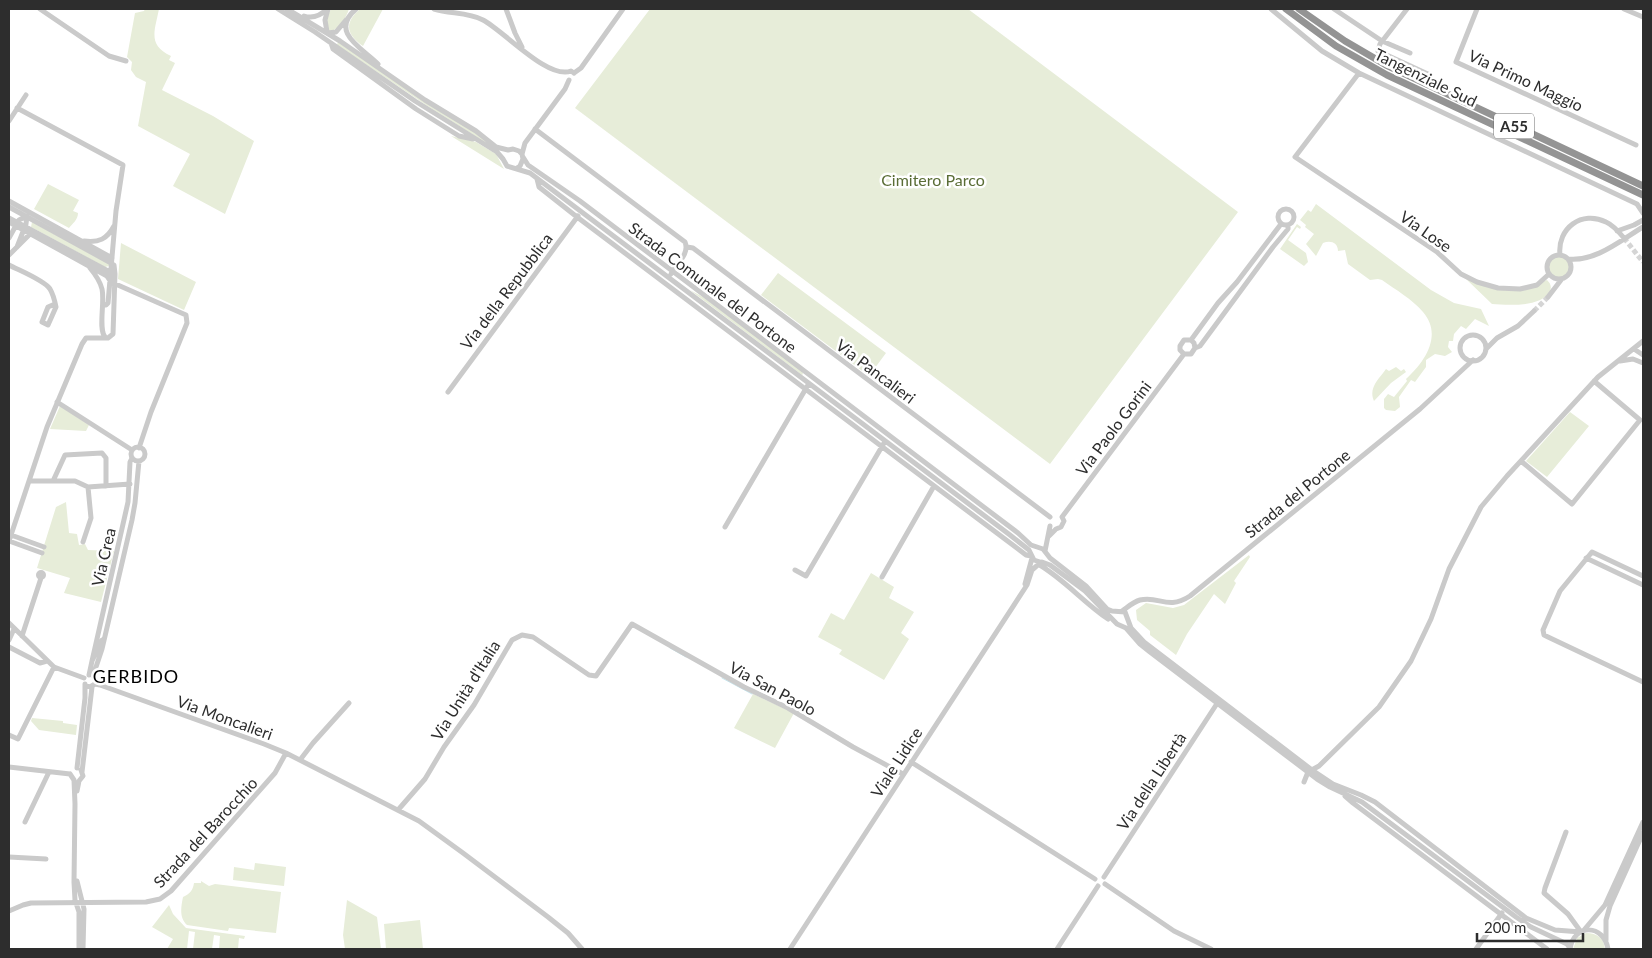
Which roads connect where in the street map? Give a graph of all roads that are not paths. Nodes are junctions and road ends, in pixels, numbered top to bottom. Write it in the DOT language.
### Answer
graph roads {
  1 [pos="40,9"];
  2 [pos="278,9"];
  3 [pos="327,9"];
  4 [pos="434,9"];
  5 [pos="506,9"];
  6 [pos="623,9"];
  7 [pos="1271,9"];
  8 [pos="1286,9"];
  9 [pos="1299,9"];
  10 [pos="1334,9"];
  11 [pos="1407,9"];
  12 [pos="1477,9"];
  13 [pos="1624,9"];
  14 [pos="289,10"];
  15 [pos="353,10"];
  16 [pos="1643,17"];
  17 [pos="347,20"];
  18 [pos="315,32"];
  19 [pos="328,33"];
  20 [pos="1382,41"];
  21 [pos="331,42"];
  22 [pos="525,52"];
  23 [pos="1410,53"];
  24 [pos="126,61"];
  25 [pos="574,73"];
  26 [pos="1359,73"];
  27 [pos="388,74"];
  28 [pos="567,74"];
  29 [pos="1430,75"];
  30 [pos="569,80"];
  31 [pos="26,95"];
  32 [pos="17,108"];
  33 [pos="9,121"];
  34 [pos="535,129"];
  35 [pos="476,139"];
  36 [pos="525,143"];
  37 [pos="1636,145"];
  38 [pos="514,149"];
  39 [pos="508,150"];
  40 [pos="523,156"];
  41 [pos="503,159"];
  42 [pos="517,168"];
  43 [pos="537,178"];
  44 [pos="1643,186"];
  45 [pos="1643,195"];
  46 [pos="9,201"];
  47 [pos="586,206"];
  48 [pos="9,207"];
  49 [pos="582,211"];
  50 [pos="1643,213"];
  51 [pos="27,216"];
  52 [pos="577,217"];
  53 [pos="9,218"];
  54 [pos="1643,220"];
  55 [pos="9,222"];
  56 [pos="115,223"];
  57 [pos="17,224"];
  58 [pos="1281,224"];
  59 [pos="1288,225"];
  60 [pos="1643,227"];
  61 [pos="24,228"];
  62 [pos="1617,230"];
  63 [pos="30,234"];
  64 [pos="9,238"];
  65 [pos="1624,238"];
  66 [pos="79,241"];
  67 [pos="17,247"];
  68 [pos="687,247"];
  69 [pos="1560,254"];
  70 [pos="9,255"];
  71 [pos="1588,256"];
  72 [pos="1568,259"];
  73 [pos="112,261"];
  74 [pos="9,264"];
  75 [pos="87,264"];
  76 [pos="1571,269"];
  77 [pos="672,271"];
  78 [pos="110,272"];
  79 [pos="1549,274"];
  80 [pos="669,277"];
  81 [pos="1563,278"];
  82 [pos="109,280"];
  83 [pos="115,283"];
  84 [pos="666,283"];
  85 [pos="55,304"];
  86 [pos="103,305"];
  87 [pos="1534,310"];
  88 [pos="113,330"];
  89 [pos="104,334"];
  90 [pos="1481,338"];
  91 [pos="1497,338"];
  92 [pos="1192,340"];
  93 [pos="1643,341"];
  94 [pos="1195,348"];
  95 [pos="1486,349"];
  96 [pos="1634,349"];
  97 [pos="1184,354"];
  98 [pos="1643,354"];
  99 [pos="1464,357"];
  100 [pos="1473,360"];
  101 [pos="1617,362"];
  102 [pos="1641,362"];
  103 [pos="1463,369"];
  104 [pos="813,378"];
  105 [pos="1594,381"];
  106 [pos="807,386"];
  107 [pos="448,392"];
  108 [pos="57,402"];
  109 [pos="889,435"];
  110 [pos="883,443"];
  111 [pos="139,448"];
  112 [pos="132,450"];
  113 [pos="136,460"];
  114 [pos="1521,461"];
  115 [pos="29,481"];
  116 [pos="52,481"];
  117 [pos="130,484"];
  118 [pos="106,486"];
  119 [pos="934,486"];
  120 [pos="88,487"];
  121 [pos="1056,515"];
  122 [pos="987,526"];
  123 [pos="1050,526"];
  124 [pos="725,527"];
  125 [pos="1002,529"];
  126 [pos="1056,529"];
  127 [pos="1048,538"];
  128 [pos="9,539"];
  129 [pos="83,542"];
  130 [pos="43,550"];
  131 [pos="1042,550"];
  132 [pos="1032,556"];
  133 [pos="1586,558"];
  134 [pos="1613,562"];
  135 [pos="1040,563"];
  136 [pos="1610,569"];
  137 [pos="795,570"];
  138 [pos="1065,576"];
  139 [pos="1643,576"];
  140 [pos="41,578"];
  141 [pos="882,578"];
  142 [pos="1058,578"];
  143 [pos="1068,582"];
  144 [pos="1643,585"];
  145 [pos="1074,586"];
  146 [pos="1024,588"];
  147 [pos="1133,604"];
  148 [pos="1120,611"];
  149 [pos="1128,618"];
  150 [pos="9,623"];
  151 [pos="1117,623"];
  152 [pos="632,624"];
  153 [pos="14,629"];
  154 [pos="22,636"];
  155 [pos="104,638"];
  156 [pos="9,640"];
  157 [pos="9,647"];
  158 [pos="47,661"];
  159 [pos="92,661"];
  160 [pos="54,667"];
  161 [pos="91,682"];
  162 [pos="1643,682"];
  163 [pos="1218,701"];
  164 [pos="349,703"];
  165 [pos="9,735"];
  166 [pos="85,739"];
  167 [pos="286,753"];
  168 [pos="78,757"];
  169 [pos="300,760"];
  170 [pos="911,762"];
  171 [pos="9,767"];
  172 [pos="80,770"];
  173 [pos="1310,771"];
  174 [pos="49,772"];
  175 [pos="70,774"];
  176 [pos="903,774"];
  177 [pos="76,781"];
  178 [pos="1304,782"];
  179 [pos="1342,792"];
  180 [pos="398,810"];
  181 [pos="25,822"];
  182 [pos="1643,822"];
  183 [pos="1566,832"];
  184 [pos="1643,833"];
  185 [pos="9,857"];
  186 [pos="46,859"];
  187 [pos="1622,874"];
  188 [pos="1104,876"];
  189 [pos="1095,879"];
  190 [pos="1105,884"];
  191 [pos="1098,886"];
  192 [pos="79,903"];
  193 [pos="1507,907"];
  194 [pos="9,911"];
  195 [pos="1501,914"];
  196 [pos="1516,917"];
  197 [pos="1583,931"];
  198 [pos="1606,940"];
  199 [pos="1540,944"];
  200 [pos="79,949"];
  201 [pos="83,949"];
  202 [pos="582,949"];
  203 [pos="790,949"];
  204 [pos="1057,949"];
  205 [pos="1211,949"];
  206 [pos="1476,949"];
  207 [pos="1548,949"];
  208 [pos="1570,949"];
  209 [pos="1608,949"];
  1 -- 24 [label="street"];
  2 -- 18 [label="street"];
  3 -- 14 [label="street"];
  3 -- 19 [label="street"];
  4 -- 22 [label="street"];
  5 -- 22 [label="street"];
  6 -- 25 [label="street"];
  7 -- 26 [label="street"];
  8 -- 45 [label="highway, Tangenziale Sud / A55"];
  9 -- 44 [label="highway, Tangenziale Sud / A55"];
  10 -- 20 [label="street"];
  11 -- 20 [label="street"];
  12 -- 37 [label="street, Via Primo Maggio"];
  13 -- 16 [label="street"];
  14 -- 19 [label="street"];
  15 -- 17 [label="street"];
  17 -- 19 [label="street"];
  17 -- 27 [label="street"];
  18 -- 19 [label="street"];
  18 -- 21 [label="street"];
  19 -- 21 [label="street"];
  19 -- 27 [label="street"];
  20 -- 23 [label="street"];
  20 -- 29 [label="street"];
  21 -- 35 [label="street"];
  21 -- 35 [label="street"];
  22 -- 28 [label="street"];
  25 -- 28 [label="street"];
  25 -- 30 [label="street"];
  26 -- 50 [label="street"];
  26 -- 79 [label="street, Via Lose"];
  27 -- 39 [label="street"];
  28 -- 30 [label="street"];
  30 -- 34 [label="street"];
  31 -- 32 [label="street"];
  32 -- 33 [label="street"];
  32 -- 56 [label="street"];
  34 -- 36 [label="street"];
  34 -- 68 [label="street, Via Pancalieri"];
  35 -- 41 [label="street"];
  36 -- 38 [label="street"];
  36 -- 40 [label="street"];
  38 -- 39 [label="street"];
  38 -- 40 [label="street"];
  39 -- 41 [label="street"];
  40 -- 42 [label="street"];
  40 -- 47 [label="street, Strada Comunale del Portone"];
  41 -- 42 [label="street"];
  42 -- 43 [label="street, Strada Comunale del Portone"];
  43 -- 49 [label="street, Strada Comunale del Portone"];
  43 -- 52 [label="street, Strada Comunale del Portone"];
  46 -- 66 [label="street"];
  47 -- 49 [label="street, Via della Repubblica"];
  47 -- 77 [label="street, Strada Comunale del Portone"];
  48 -- 51 [label="street"];
  49 -- 52 [label="street, Via della Repubblica"];
  49 -- 80 [label="street, Strada Comunale del Portone"];
  51 -- 57 [label="street"];
  51 -- 61 [label="street"];
  51 -- 73 [label="street"];
  52 -- 84 [label="street, Strada Comunale del Portone"];
  52 -- 107 [label="street, Via della Repubblica"];
  53 -- 57 [label="street"];
  54 -- 62 [label="street"];
  55 -- 57 [label="street"];
  56 -- 66 [label="street"];
  56 -- 73 [label="street"];
  57 -- 61 [label="street"];
  57 -- 64 [label="street"];
  58 -- 59 [label="street"];
  58 -- 59 [label="street"];
  58 -- 92 [label="street, Via Paolo Gorini"];
  59 -- 94 [label="street, Via Paolo Gorini"];
  60 -- 71 [label="street"];
  61 -- 63 [label="street"];
  61 -- 67 [label="street"];
  61 -- 78 [label="street"];
  62 -- 65 [label="street"];
  62 -- 69 [label="street"];
  63 -- 67 [label="street"];
  63 -- 75 [label="street"];
  66 -- 73 [label="street"];
  67 -- 70 [label="street"];
  68 -- 77 [label="street"];
  68 -- 121 [label="street, Via Pancalieri"];
  69 -- 72 [label="street"];
  69 -- 79 [label="street"];
  71 -- 72 [label="street"];
  71 -- 76 [label="street"];
  72 -- 76 [label="street"];
  73 -- 78 [label="street"];
  73 -- 83 [label="street"];
  74 -- 85 [label="street"];
  75 -- 82 [label="street"];
  75 -- 86 [label="street"];
  76 -- 81 [label="street"];
  77 -- 80 [label="street"];
  77 -- 104 [label="street, Strada Comunale del Portone"];
  78 -- 82 [label="street"];
  79 -- 81 [label="street"];
  79 -- 81 [label="street"];
  80 -- 84 [label="street"];
  80 -- 106 [label="street, Strada Comunale del Portone"];
  82 -- 83 [label="street"];
  82 -- 86 [label="street"];
  83 -- 88 [label="street"];
  83 -- 111 [label="street"];
  84 -- 106 [label="street, Strada Comunale del Portone"];
  86 -- 89 [label="street"];
  87 -- 91 [label="street"];
  88 -- 89 [label="street"];
  88 -- 89 [label="street"];
  89 -- 108 [label="street"];
  90 -- 91 [label="street"];
  90 -- 95 [label="street"];
  90 -- 99 [label="street"];
  91 -- 95 [label="street"];
  92 -- 94 [label="street"];
  92 -- 97 [label="street, Via Paolo Gorini"];
  93 -- 96 [label="street"];
  94 -- 97 [label="street, Via Paolo Gorini"];
  95 -- 100 [label="street"];
  96 -- 98 [label="street"];
  96 -- 101 [label="street"];
  96 -- 102 [label="street"];
  97 -- 121 [label="street, Via Paolo Gorini"];
  99 -- 100 [label="street"];
  99 -- 103 [label="street"];
  100 -- 103 [label="street, Strada del Portone"];
  101 -- 102 [label="street"];
  101 -- 105 [label="street"];
  103 -- 147 [label="street, Strada del Portone"];
  104 -- 106 [label="street"];
  104 -- 109 [label="street, Strada Comunale del Portone"];
  105 -- 114 [label="street"];
  105 -- 114 [label="street"];
  106 -- 110 [label="street, Strada Comunale del Portone"];
  106 -- 124 [label="street"];
  108 -- 112 [label="street"];
  108 -- 115 [label="street"];
  109 -- 110 [label="street"];
  109 -- 131 [label="street, Strada Comunale del Portone"];
  110 -- 119 [label="street, Strada Comunale del Portone"];
  110 -- 125 [label="street, Strada Comunale del Portone"];
  110 -- 137 [label="street"];
  111 -- 112 [label="street"];
  111 -- 113 [label="street"];
  112 -- 113 [label="street"];
  113 -- 117 [label="street, Via Crea"];
  113 -- 155 [label="street, Via Crea"];
  114 -- 173 [label="street"];
  115 -- 116 [label="street"];
  115 -- 128 [label="street"];
  116 -- 118 [label="street"];
  116 -- 120 [label="street"];
  117 -- 118 [label="street"];
  117 -- 159 [label="street, Via Crea"];
  118 -- 120 [label="street"];
  119 -- 122 [label="street, Strada Comunale del Portone"];
  119 -- 141 [label="street"];
  120 -- 129 [label="street"];
  121 -- 123 [label="street"];
  121 -- 126 [label="street, Via Paolo Gorini"];
  122 -- 125 [label="street, Strada Comunale del Portone"];
  122 -- 132 [label="street, Strada Comunale del Portone"];
  123 -- 126 [label="street"];
  123 -- 127 [label="street"];
  125 -- 132 [label="street, Strada Comunale del Portone"];
  126 -- 127 [label="street, Via Paolo Gorini"];
  127 -- 131 [label="street, Via Paolo Gorini"];
  128 -- 130 [label="street"];
  131 -- 132 [label="street"];
  131 -- 135 [label="street"];
  131 -- 148 [label="street, Strada Comunale del Portone"];
  132 -- 135 [label="street, Strada Comunale del Portone"];
  132 -- 146 [label="street, Viale Lidice"];
  133 -- 134 [label="street"];
  133 -- 136 [label="street"];
  133 -- 162 [label="street"];
  134 -- 136 [label="street"];
  134 -- 139 [label="street"];
  135 -- 138 [label="street, Strada Comunale del Portone"];
  135 -- 142 [label="street, Strada Comunale del Portone"];
  135 -- 146 [label="street, Viale Lidice"];
  136 -- 144 [label="street"];
  138 -- 143 [label="street"];
  138 -- 145 [label="street, Strada Comunale del Portone"];
  140 -- 154 [label="street"];
  142 -- 143 [label="street, Strada Comunale del Portone"];
  142 -- 145 [label="street, Strada Comunale del Portone"];
  143 -- 145 [label="street"];
  145 -- 151 [label="street, Strada Comunale del Portone"];
  146 -- 170 [label="street, Viale Lidice"];
  147 -- 148 [label="street"];
  147 -- 149 [label="street"];
  148 -- 149 [label="street, Strada Comunale del Portone"];
  148 -- 151 [label="street"];
  149 -- 151 [label="street"];
  149 -- 163 [label="street, Strada Comunale del Portone"];
  150 -- 153 [label="street, Via Moncalieri"];
  151 -- 163 [label="street, Strada Comunale del Portone"];
  152 -- 176 [label="street, Via San Paolo"];
  152 -- 180 [label="street, Via Unità d'Italia"];
  153 -- 154 [label="street, Via Moncalieri"];
  153 -- 156 [label="street"];
  154 -- 158 [label="street, Via Moncalieri"];
  155 -- 159 [label="street, Via Crea"];
  155 -- 161 [label="street, Via Crea"];
  157 -- 158 [label="street, Via Moncalieri"];
  158 -- 160 [label="street, Via Moncalieri"];
  159 -- 161 [label="street, Via Crea"];
  160 -- 161 [label="street, Via Moncalieri"];
  160 -- 165 [label="street"];
  161 -- 166 [label="street, Via Crea"];
  161 -- 167 [label="street, Via Moncalieri"];
  161 -- 168 [label="street, Via Crea"];
  163 -- 173 [label="street, Strada Comunale del Portone"];
  163 -- 188 [label="street, Via della Libertà"];
  164 -- 169 [label="street"];
  166 -- 168 [label="street, Via Crea"];
  166 -- 172 [label="street, Via Crea"];
  167 -- 169 [label="street, Via Moncalieri"];
  167 -- 192 [label="street, Strada del Barocchio"];
  168 -- 172 [label="street, Via Crea"];
  169 -- 180 [label="street, Via Moncalieri"];
  170 -- 176 [label="street, Viale Lidice"];
  170 -- 189 [label="street"];
  171 -- 174 [label="street"];
  172 -- 175 [label="street"];
  172 -- 177 [label="street"];
  173 -- 178 [label="street"];
  173 -- 179 [label="street, Strada Comunale del Portone"];
  173 -- 193 [label="street, Strada Comunale del Portone"];
  174 -- 175 [label="street"];
  174 -- 181 [label="street"];
  175 -- 177 [label="street"];
  176 -- 203 [label="street, Viale Lidice"];
  177 -- 192 [label="street"];
  179 -- 193 [label="street, Strada Comunale del Portone"];
  179 -- 195 [label="street, Strada Comunale del Portone"];
  180 -- 202 [label="street, Via Moncalieri"];
  182 -- 187 [label="street"];
  183 -- 197 [label="street"];
  184 -- 187 [label="street"];
  185 -- 186 [label="street"];
  187 -- 197 [label="street"];
  187 -- 198 [label="street"];
  188 -- 189 [label="street"];
  188 -- 190 [label="street"];
  189 -- 191 [label="street"];
  190 -- 191 [label="street"];
  190 -- 205 [label="street"];
  191 -- 204 [label="street"];
  192 -- 194 [label="street, Strada del Barocchio"];
  192 -- 200 [label="street"];
  192 -- 201 [label="street"];
  193 -- 195 [label="street"];
  193 -- 196 [label="street, Strada Comunale del Portone"];
  193 -- 197 [label="street, Strada Comunale del Portone"];
  195 -- 199 [label="street, Strada Comunale del Portone"];
  195 -- 206 [label="street"];
  196 -- 199 [label="street, Strada Comunale del Portone"];
  196 -- 208 [label="street, Strada Comunale del Portone"];
  197 -- 198 [label="street, Strada Comunale del Portone"];
  197 -- 208 [label="street, Strada Comunale del Portone"];
  198 -- 209 [label="street"];
  199 -- 207 [label="street, Strada Comunale del Portone"];
}
